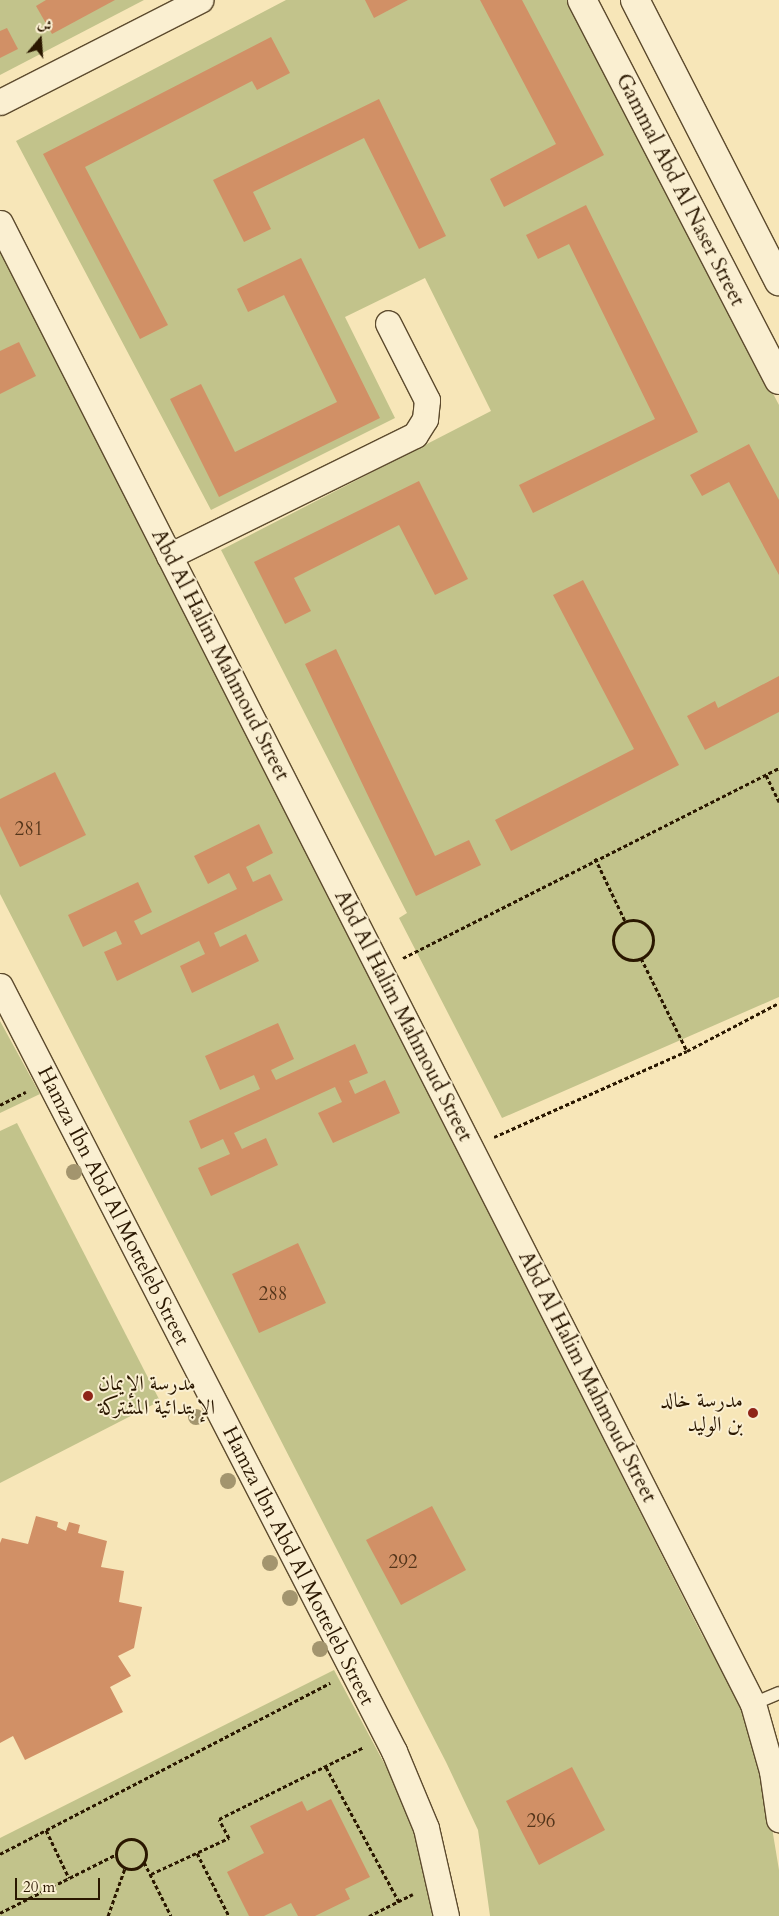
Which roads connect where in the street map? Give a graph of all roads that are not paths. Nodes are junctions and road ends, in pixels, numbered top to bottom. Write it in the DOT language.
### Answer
graph roads {
  1 [pos="582,0"];
  2 [pos="634,0"];
  3 [pos="195,1"];
  4 [pos="0,102"];
  5 [pos="0,223"];
  6 [pos="779,281"];
  7 [pos="388,323"];
  8 [pos="779,380"];
  9 [pos="169,556"];
  10 [pos="0,986"];
  11 [pos="779,1693"];
  12 [pos="754,1704"];
  13 [pos="779,1819"];
  14 [pos="446,1916"];
  1 -- 8 [label="main road, Gammal Abd Al Naser Street"];
  2 -- 6 [label="main road"];
  3 -- 4 [label="street"];
  5 -- 9 [label="street, Abd Al Halim Mahmoud Street"];
  7 -- 9 [label="street"];
  9 -- 12 [label="street, Abd Al Halim Mahmoud Street"];
  10 -- 14 [label="street, Hamza Ibn Abd Al Motteleb Street"];
  11 -- 12 [label="lane"];
  12 -- 13 [label="street, Abd Al Halim Mahmoud Street"];
}
